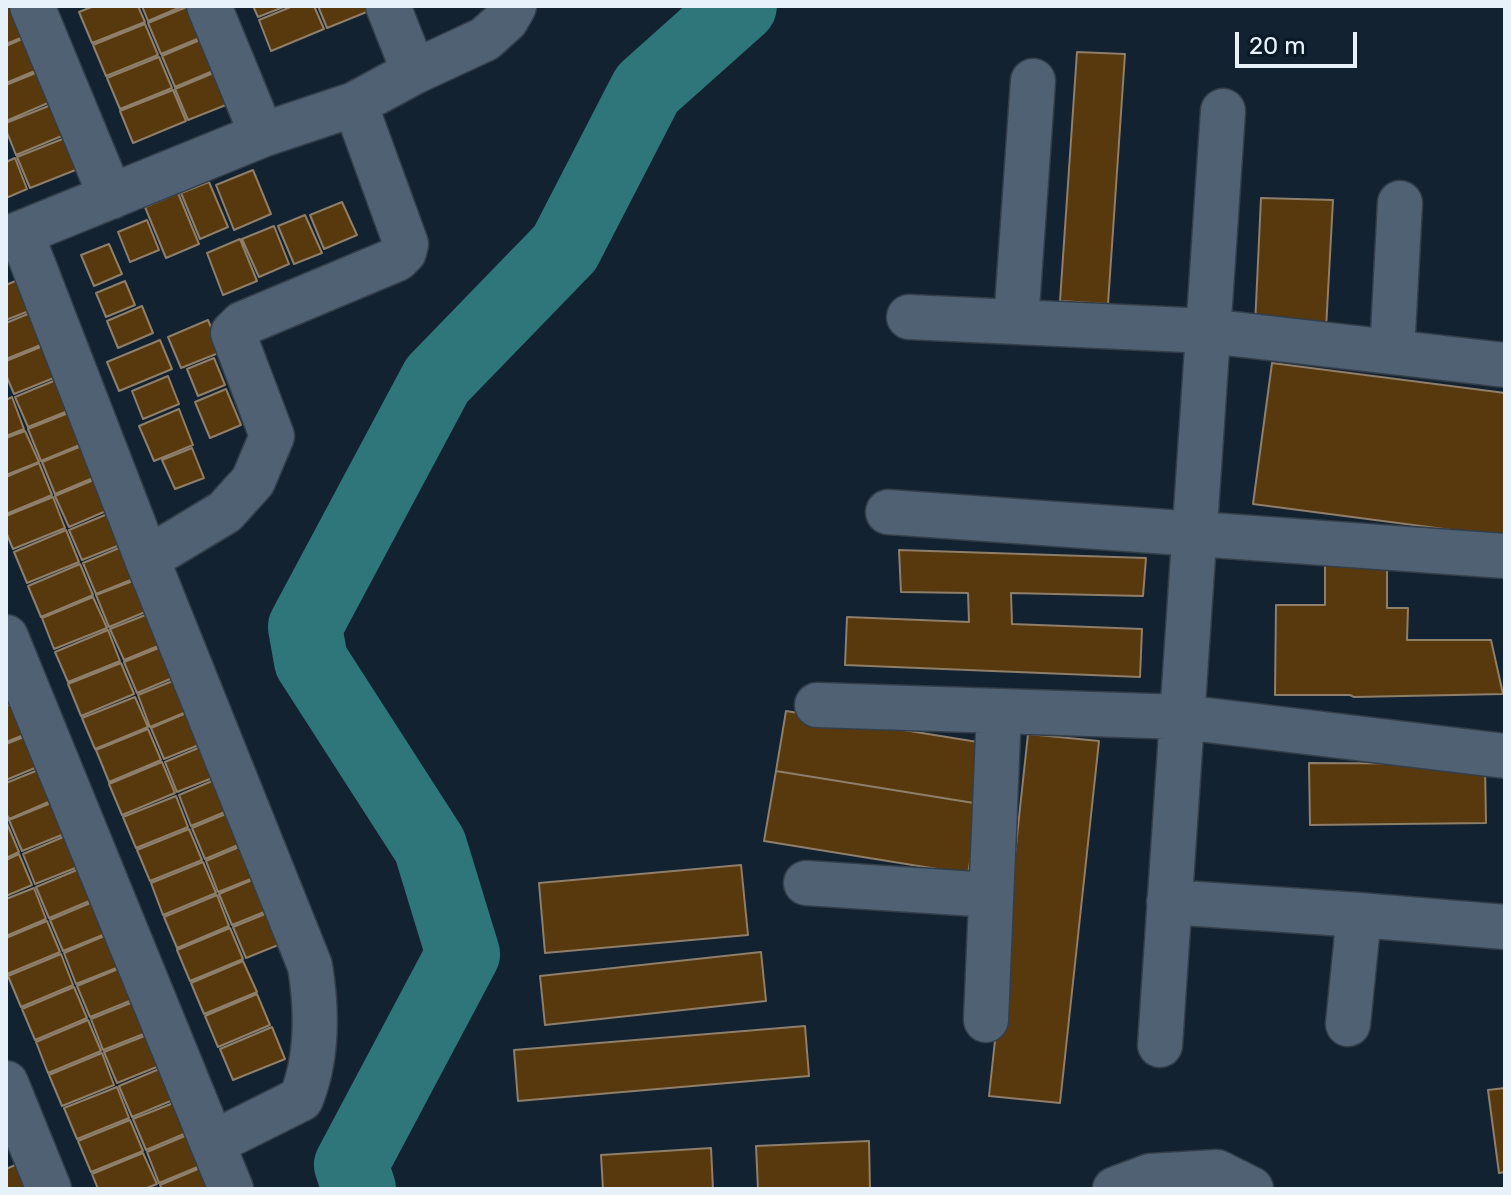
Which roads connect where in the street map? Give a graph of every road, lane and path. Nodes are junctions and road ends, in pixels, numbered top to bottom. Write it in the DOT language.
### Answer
graph roads {
  1 [pos="32,6"];
  2 [pos="209,6"];
  3 [pos="388,6"];
  4 [pos="514,6"];
  5 [pos="414,72"];
  6 [pos="1033,81"];
  7 [pos="355,104"];
  8 [pos="1223,111"];
  9 [pos="262,135"];
  10 [pos="111,197"];
  11 [pos="1400,203"];
  12 [pos="13,236"];
  13 [pos="909,317"];
  14 [pos="1016,322"];
  15 [pos="1208,331"];
  16 [pos="1392,352"];
  17 [pos="1505,365"];
  18 [pos="888,512"];
  19 [pos="1194,534"];
  20 [pos="1505,556"];
  21 [pos="147,559"];
  22 [pos="6,637"];
  23 [pos="817,705"];
  24 [pos="999,711"];
  25 [pos="1182,717"];
  26 [pos="1505,756"];
  27 [pos="806,883"];
  28 [pos="991,895"];
  29 [pos="1169,902"];
  30 [pos="1359,915"];
  31 [pos="1505,927"];
  32 [pos="986,1020"];
  33 [pos="1348,1024"];
  34 [pos="1160,1045"];
  35 [pos="6,1083"];
  36 [pos="213,1143"];
  37 [pos="49,1189"];
  38 [pos="231,1189"];
  39 [pos="1115,1189"];
  40 [pos="1251,1189"];
  1 -- 10 [label="street"];
  2 -- 9 [label="street"];
  3 -- 5 [label="street"];
  4 -- 5 [label="street"];
  5 -- 7 [label="street"];
  6 -- 14 [label="street"];
  7 -- 9 [label="street"];
  7 -- 21 [label="street"];
  8 -- 15 [label="street"];
  9 -- 10 [label="street"];
  10 -- 12 [label="street"];
  11 -- 16 [label="street"];
  12 -- 21 [label="street"];
  13 -- 14 [label="street"];
  14 -- 15 [label="street"];
  15 -- 16 [label="street"];
  15 -- 19 [label="street"];
  16 -- 17 [label="street"];
  18 -- 19 [label="street"];
  19 -- 20 [label="street"];
  19 -- 25 [label="street"];
  21 -- 36 [label="street"];
  22 -- 36 [label="street"];
  23 -- 24 [label="street"];
  24 -- 25 [label="street"];
  24 -- 28 [label="street"];
  25 -- 26 [label="street"];
  25 -- 29 [label="street"];
  27 -- 28 [label="street"];
  28 -- 32 [label="street"];
  29 -- 30 [label="street"];
  29 -- 34 [label="street"];
  30 -- 31 [label="street"];
  30 -- 33 [label="street"];
  35 -- 37 [label="street"];
  36 -- 38 [label="street"];
  39 -- 40 [label="street"];
}
